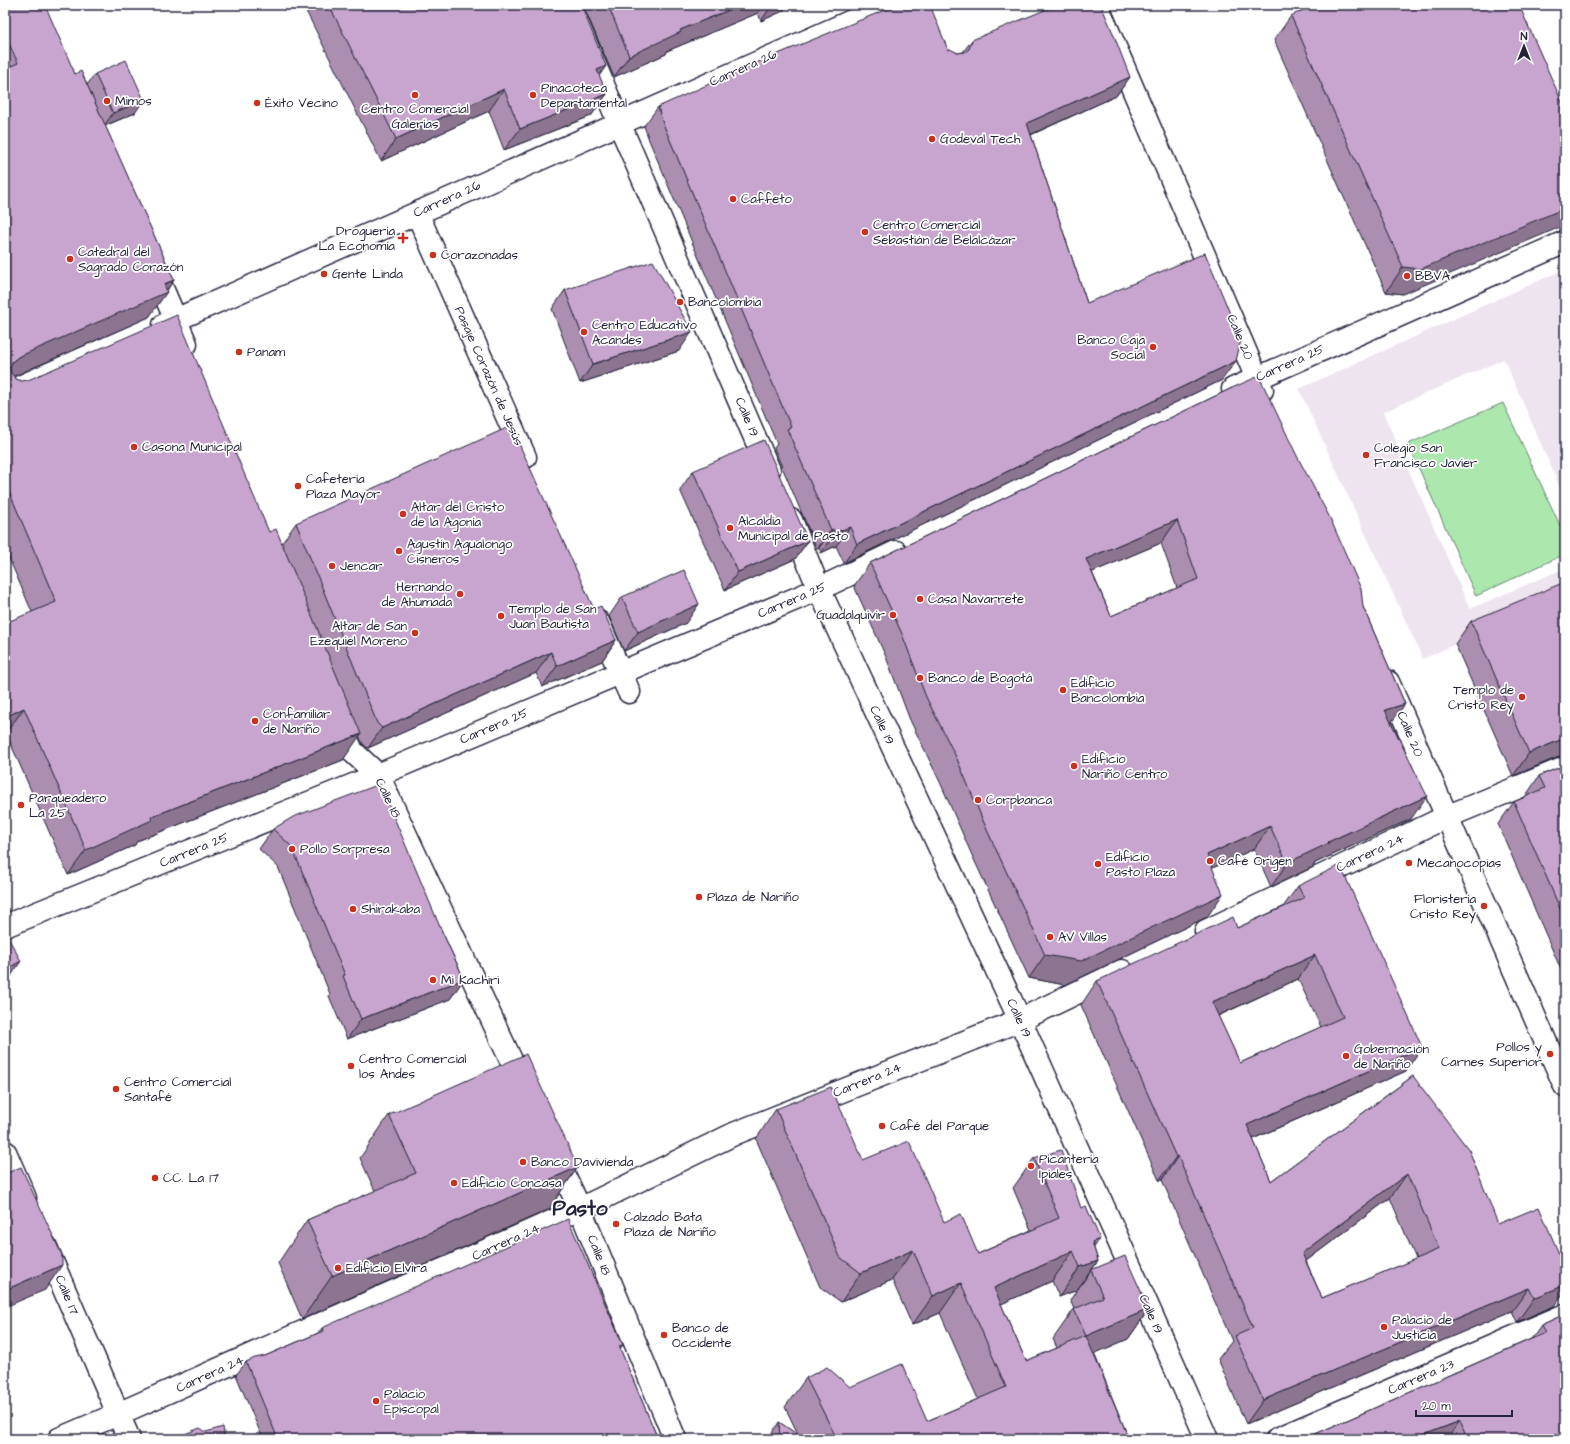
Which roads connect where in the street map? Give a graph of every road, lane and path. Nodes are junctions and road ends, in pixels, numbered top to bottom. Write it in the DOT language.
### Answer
graph roads {
  1 [pos="570,5"];
  2 [pos="888,5"];
  3 [pos="1097,5"];
  4 [pos="619,123"];
  5 [pos="416,213"];
  6 [pos="1565,242"];
  7 [pos="144,248"];
  8 [pos="176,319"];
  9 [pos="148,332"];
  10 [pos="194,363"];
  11 [pos="1257,377"];
  12 [pos="1214,398"];
  13 [pos="1270,407"];
  14 [pos="533,476"];
  15 [pos="912,544"];
  16 [pos="819,589"];
  17 [pos="591,607"];
  18 [pos="1380,663"];
  19 [pos="624,682"];
  20 [pos="331,700"];
  21 [pos="1565,768"];
  22 [pos="378,775"];
  23 [pos="1446,817"];
  24 [pos="5,926"];
  25 [pos="1186,940"];
  26 [pos="1143,961"];
  27 [pos="1020,1020"];
  28 [pos="1565,1086"];
  29 [pos="533,1108"];
  30 [pos="546,1137"];
  31 [pos="5,1152"];
  32 [pos="580,1209"];
  33 [pos="1565,1315"];
  34 [pos="118,1414"];
  35 [pos="59,1439"];
  36 [pos="130,1439"];
  37 [pos="675,1439"];
  38 [pos="1207,1439"];
  39 [pos="1277,1439"];
  1 -- 4 [label="street, Calle 19"];
  2 -- 4 [label="street, Carrera 26"];
  3 -- 11 [label="street, Calle 20"];
  4 -- 5 [label="street, Carrera 26"];
  4 -- 16 [label="street, Calle 19"];
  5 -- 8 [label="street, Carrera 26"];
  5 -- 14 [label="street, Pasaje Corazón de Jesús"];
  6 -- 11 [label="street, Carrera 25"];
  7 -- 8 [label="street"];
  8 -- 9 [label="street, Carrera 26"];
  8 -- 10 [label="street"];
  11 -- 12 [label="street, Carrera 25"];
  11 -- 13 [label="street, Calle 20"];
  15 -- 16 [label="street, Carrera 25"];
  16 -- 19 [label="street, Carrera 25"];
  16 -- 27 [label="street, Calle 19"];
  17 -- 19 [label="street"];
  18 -- 23 [label="street, Calle 20"];
  19 -- 22 [label="street, Carrera 25"];
  20 -- 22 [label="street, Calle 18"];
  21 -- 23 [label="street, Carrera 24"];
  22 -- 24 [label="street, Carrera 25"];
  22 -- 29 [label="street, Calle 18"];
  23 -- 25 [label="street, Carrera 24"];
  23 -- 28 [label="street, Calle 20"];
  26 -- 27 [label="street, Carrera 24"];
  27 -- 32 [label="street, Carrera 24"];
  27 -- 38 [label="street, Calle 19"];
  30 -- 32 [label="street, Calle 18"];
  31 -- 34 [label="street, Calle 17"];
  32 -- 34 [label="street, Carrera 24"];
  32 -- 37 [label="street, Calle 18"];
  33 -- 39 [label="street, Carrera 23"];
  34 -- 35 [label="street, Carrera 24"];
  34 -- 36 [label="street, Calle 17"];
}
